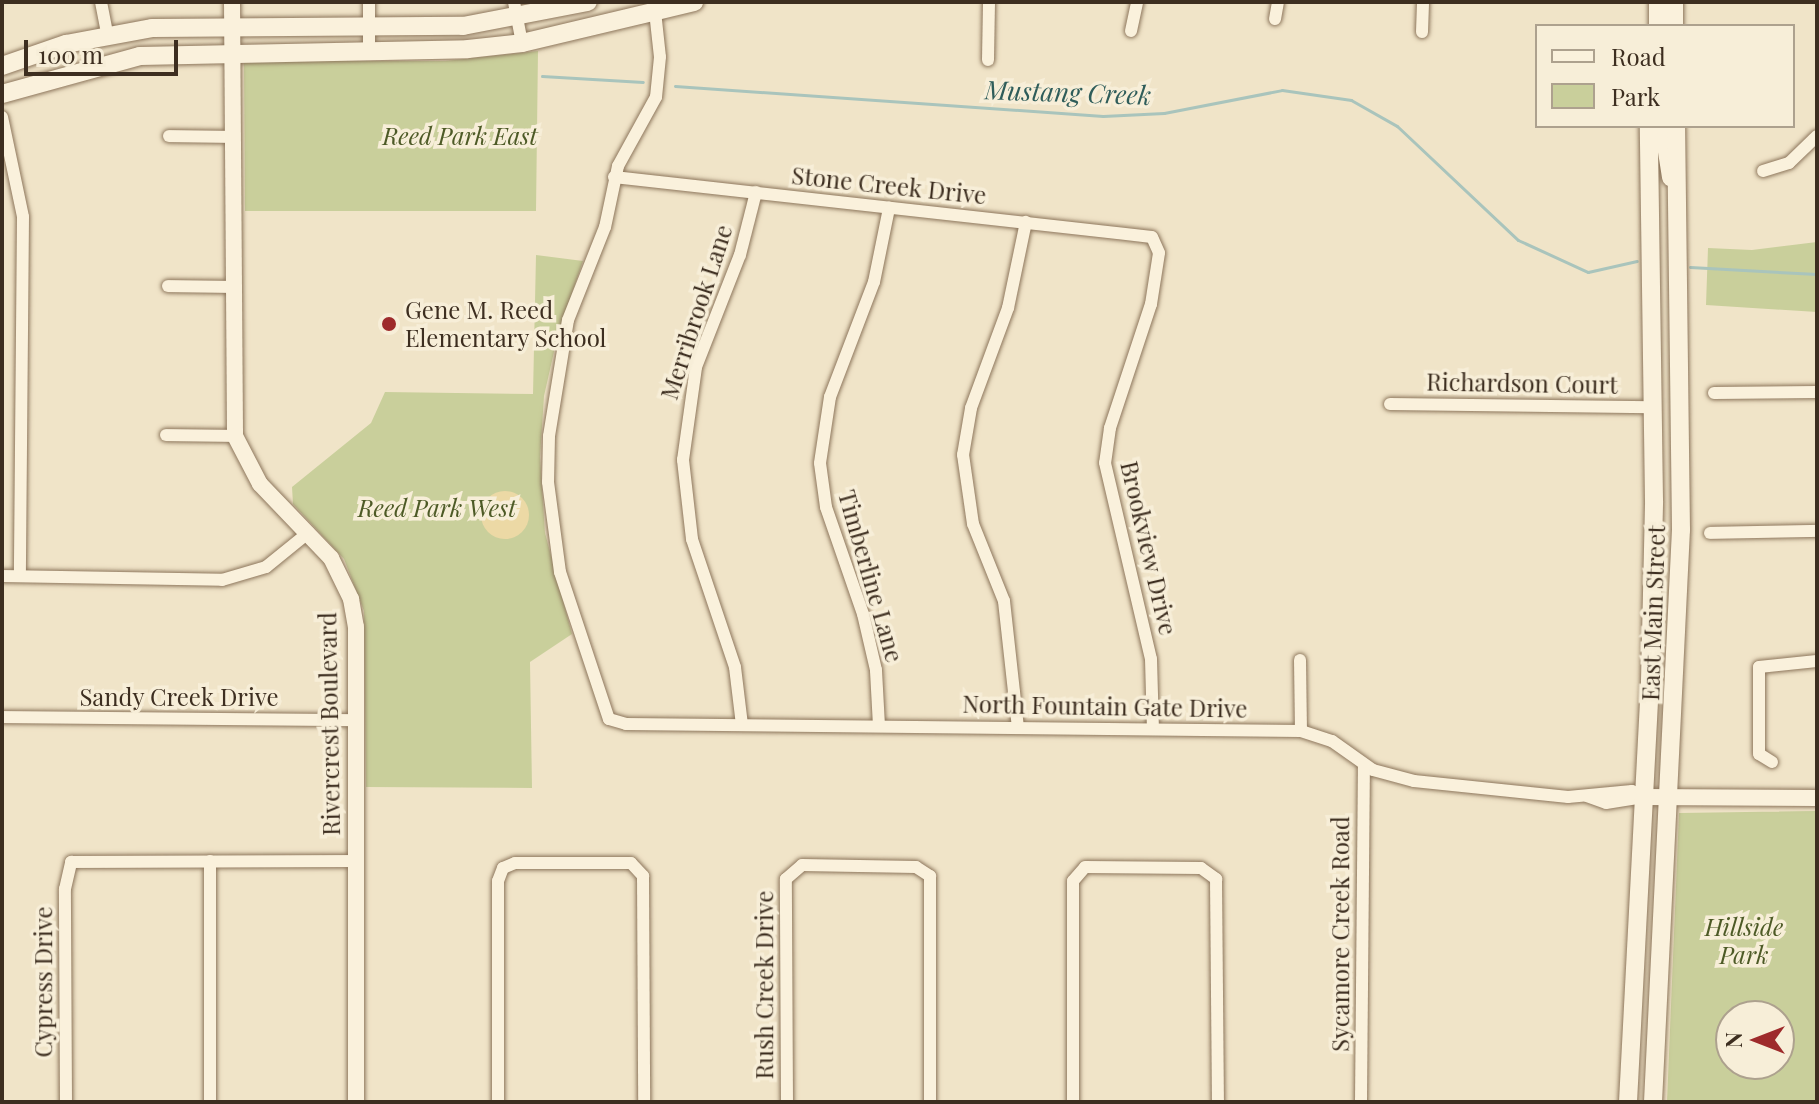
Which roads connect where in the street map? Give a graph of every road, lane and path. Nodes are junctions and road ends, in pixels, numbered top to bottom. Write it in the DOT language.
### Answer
graph roads {
  1 [pos="101,2"];
  2 [pos="232,2"];
  3 [pos="369,2"];
  4 [pos="588,2"];
  5 [pos="694,2"];
  6 [pos="989,2"];
  7 [pos="1137,2"];
  8 [pos="1278,2"];
  9 [pos="1423,2"];
  10 [pos="1648,2"];
  11 [pos="1658,2"];
  12 [pos="1674,2"];
  13 [pos="655,7"];
  14 [pos="515,9"];
  15 [pos="1275,19"];
  16 [pos="1648,24"];
  17 [pos="1658,24"];
  18 [pos="1674,24"];
  19 [pos="232,26"];
  20 [pos="369,27"];
  21 [pos="1131,31"];
  22 [pos="1422,32"];
  23 [pos="107,34"];
  24 [pos="522,43"];
  25 [pos="232,51"];
  26 [pos="369,51"];
  27 [pos="988,60"];
  28 [pos="2,66"];
  29 [pos="2,94"];
  30 [pos="2,117"];
  31 [pos="1649,128"];
  32 [pos="1663,128"];
  33 [pos="1676,128"];
  34 [pos="169,136"];
  35 [pos="1817,136"];
  36 [pos="231,137"];
  37 [pos="1763,171"];
  38 [pos="614,177"];
  39 [pos="1677,191"];
  40 [pos="756,192"];
  41 [pos="889,208"];
  42 [pos="1026,222"];
  43 [pos="1156,242"];
  44 [pos="168,286"];
  45 [pos="230,287"];
  46 [pos="1817,392"];
  47 [pos="1714,393"];
  48 [pos="1390,404"];
  49 [pos="1652,407"];
  50 [pos="166,435"];
  51 [pos="235,436"];
  52 [pos="1817,531"];
  53 [pos="309,532"];
  54 [pos="1710,533"];
  55 [pos="2,576"];
  56 [pos="20,576"];
  57 [pos="1300,660"];
  58 [pos="1817,661"];
  59 [pos="2,717"];
  60 [pos="356,720"];
  61 [pos="742,725"];
  62 [pos="879,726"];
  63 [pos="1018,728"];
  64 [pos="1153,729"];
  65 [pos="1301,731"];
  66 [pos="1772,762"];
  67 [pos="1364,766"];
  68 [pos="1644,797"];
  69 [pos="1668,797"];
  70 [pos="1817,798"];
  71 [pos="210,861"];
  72 [pos="356,861"];
  73 [pos="1632,1016"];
  74 [pos="1656,1016"];
  75 [pos="66,1102"];
  76 [pos="210,1102"];
  77 [pos="356,1102"];
  78 [pos="498,1102"];
  79 [pos="644,1102"];
  80 [pos="787,1102"];
  81 [pos="930,1102"];
  82 [pos="1073,1102"];
  83 [pos="1218,1102"];
  84 [pos="1361,1102"];
  85 [pos="1628,1102"];
  86 [pos="1653,1102"];
  1 -- 23 [label="street"];
  2 -- 19 [label="street, Rivercrest Boulevard"];
  3 -- 20 [label="street"];
  4 -- 14 [label="main road"];
  5 -- 13 [label="main road"];
  6 -- 27 [label="street"];
  7 -- 21 [label="street"];
  8 -- 15 [label="street"];
  9 -- 22 [label="street"];
  10 -- 16 [label="main road"];
  11 -- 17 [label="main road"];
  12 -- 18 [label="main road"];
  13 -- 24 [label="main road"];
  13 -- 38 [label="street"];
  14 -- 20 [label="main road"];
  14 -- 24 [label="street"];
  19 -- 20 [label="main road"];
  19 -- 23 [label="main road"];
  19 -- 25 [label="street, Rivercrest Boulevard"];
  20 -- 26 [label="street"];
  23 -- 28 [label="main road"];
  24 -- 26 [label="main road"];
  25 -- 26 [label="main road"];
  25 -- 29 [label="main road"];
  25 -- 36 [label="street, Rivercrest Boulevard"];
  30 -- 56 [label="street"];
  31 -- 49 [label="main road, East Main Street"];
  32 -- 39 [label="main road"];
  33 -- 39 [label="main road, East Main Street"];
  34 -- 36 [label="street"];
  35 -- 37 [label="street"];
  36 -- 45 [label="street, Rivercrest Boulevard"];
  38 -- 40 [label="street, Stone Creek Drive"];
  38 -- 61 [label="street, North Fountain Gate Drive"];
  39 -- 69 [label="main road, East Main Street"];
  40 -- 41 [label="street, Stone Creek Drive"];
  40 -- 61 [label="street, Merribrook Lane"];
  41 -- 42 [label="street, Stone Creek Drive"];
  41 -- 62 [label="street, Timberline Lane"];
  42 -- 43 [label="street, Stone Creek Drive"];
  42 -- 63 [label="street"];
  43 -- 64 [label="street, Brookview Drive"];
  44 -- 45 [label="street"];
  45 -- 51 [label="street, Rivercrest Boulevard"];
  46 -- 47 [label="street"];
  48 -- 49 [label="street, Richardson Court"];
  49 -- 68 [label="main road, East Main Street"];
  50 -- 51 [label="street"];
  51 -- 53 [label="street, Rivercrest Boulevard"];
  52 -- 54 [label="street"];
  53 -- 56 [label="street"];
  53 -- 60 [label="street, Rivercrest Boulevard"];
  55 -- 56 [label="street"];
  57 -- 65 [label="street"];
  58 -- 66 [label="street"];
  59 -- 60 [label="street, Sandy Creek Drive"];
  60 -- 72 [label="street, Rivercrest Boulevard"];
  61 -- 62 [label="street, North Fountain Gate Drive"];
  62 -- 63 [label="street, North Fountain Gate Drive"];
  63 -- 64 [label="street, North Fountain Gate Drive"];
  64 -- 65 [label="street, North Fountain Gate Drive"];
  65 -- 67 [label="street, North Fountain Gate Drive"];
  67 -- 68 [label="street, North Fountain Gate Drive"];
  67 -- 84 [label="street, Sycamore Creek Road"];
  68 -- 69 [label="street"];
  68 -- 73 [label="main road, East Main Street"];
  69 -- 70 [label="street"];
  69 -- 74 [label="main road, East Main Street"];
  71 -- 72 [label="street"];
  71 -- 75 [label="street, Cypress Drive"];
  71 -- 76 [label="street"];
  72 -- 77 [label="street, Rivercrest Boulevard"];
  73 -- 74 [label="main road"];
  73 -- 85 [label="main road, East Main Street"];
  74 -- 86 [label="main road, East Main Street"];
  78 -- 79 [label="street"];
  80 -- 81 [label="street, Rush Creek Drive"];
  82 -- 83 [label="street"];
}
